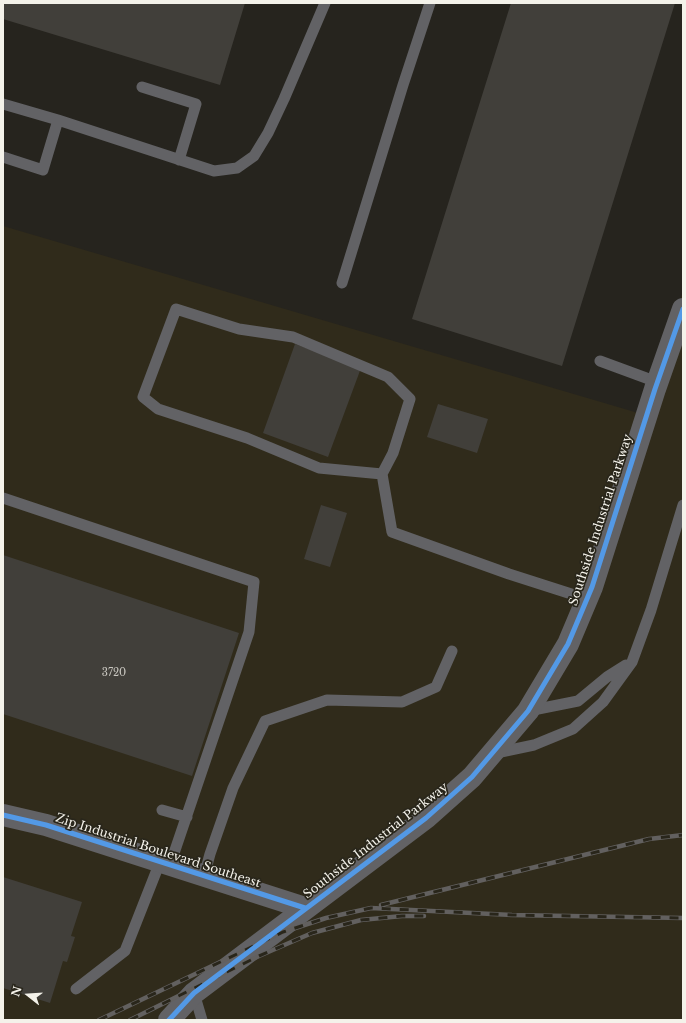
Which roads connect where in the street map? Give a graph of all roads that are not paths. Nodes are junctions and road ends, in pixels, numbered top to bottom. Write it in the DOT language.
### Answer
graph roads {
  1 [pos="325,3"];
  2 [pos="430,3"];
  3 [pos="142,87"];
  4 [pos="3,104"];
  5 [pos="58,120"];
  6 [pos="3,157"];
  7 [pos="179,160"];
  8 [pos="342,283"];
  9 [pos="683,309"];
  10 [pos="600,361"];
  11 [pos="657,382"];
  12 [pos="382,474"];
  13 [pos="3,498"];
  14 [pos="683,505"];
  15 [pos="587,599"];
  16 [pos="452,651"];
  17 [pos="632,662"];
  18 [pos="528,711"];
  19 [pos="492,754"];
  20 [pos="162,810"];
  21 [pos="3,815"];
  22 [pos="187,817"];
  23 [pos="165,864"];
  24 [pos="204,876"];
  25 [pos="305,908"];
  26 [pos="76,989"];
  27 [pos="194,993"];
  28 [pos="169,1020"];
  29 [pos="202,1020"];
  1 -- 7 [label="lane"];
  2 -- 8 [label="lane"];
  3 -- 7 [label="lane"];
  4 -- 5 [label="lane"];
  5 -- 6 [label="lane"];
  5 -- 7 [label="lane"];
  9 -- 11 [label="street, Southside Industrial Parkway"];
  10 -- 11 [label="lane"];
  11 -- 15 [label="street, Southside Industrial Parkway"];
  12 -- 12 [label="lane"];
  12 -- 15 [label="lane"];
  13 -- 22 [label="lane"];
  14 -- 17 [label="lane"];
  15 -- 18 [label="street, Southside Industrial Parkway"];
  16 -- 24 [label="lane"];
  17 -- 18 [label="lane"];
  17 -- 19 [label="lane"];
  18 -- 19 [label="street, Southside Industrial Parkway"];
  19 -- 25 [label="street, Southside Industrial Parkway"];
  20 -- 22 [label="lane"];
  21 -- 23 [label="street, Zip Industrial Boulevard Southeast"];
  22 -- 23 [label="lane"];
  23 -- 24 [label="street, Zip Industrial Boulevard Southeast"];
  23 -- 26 [label="lane"];
  24 -- 25 [label="street, Zip Industrial Boulevard Southeast"];
  25 -- 27 [label="street, Southside Industrial Parkway"];
  27 -- 28 [label="street, Southside Industrial Parkway"];
  27 -- 29 [label="lane"];
}
